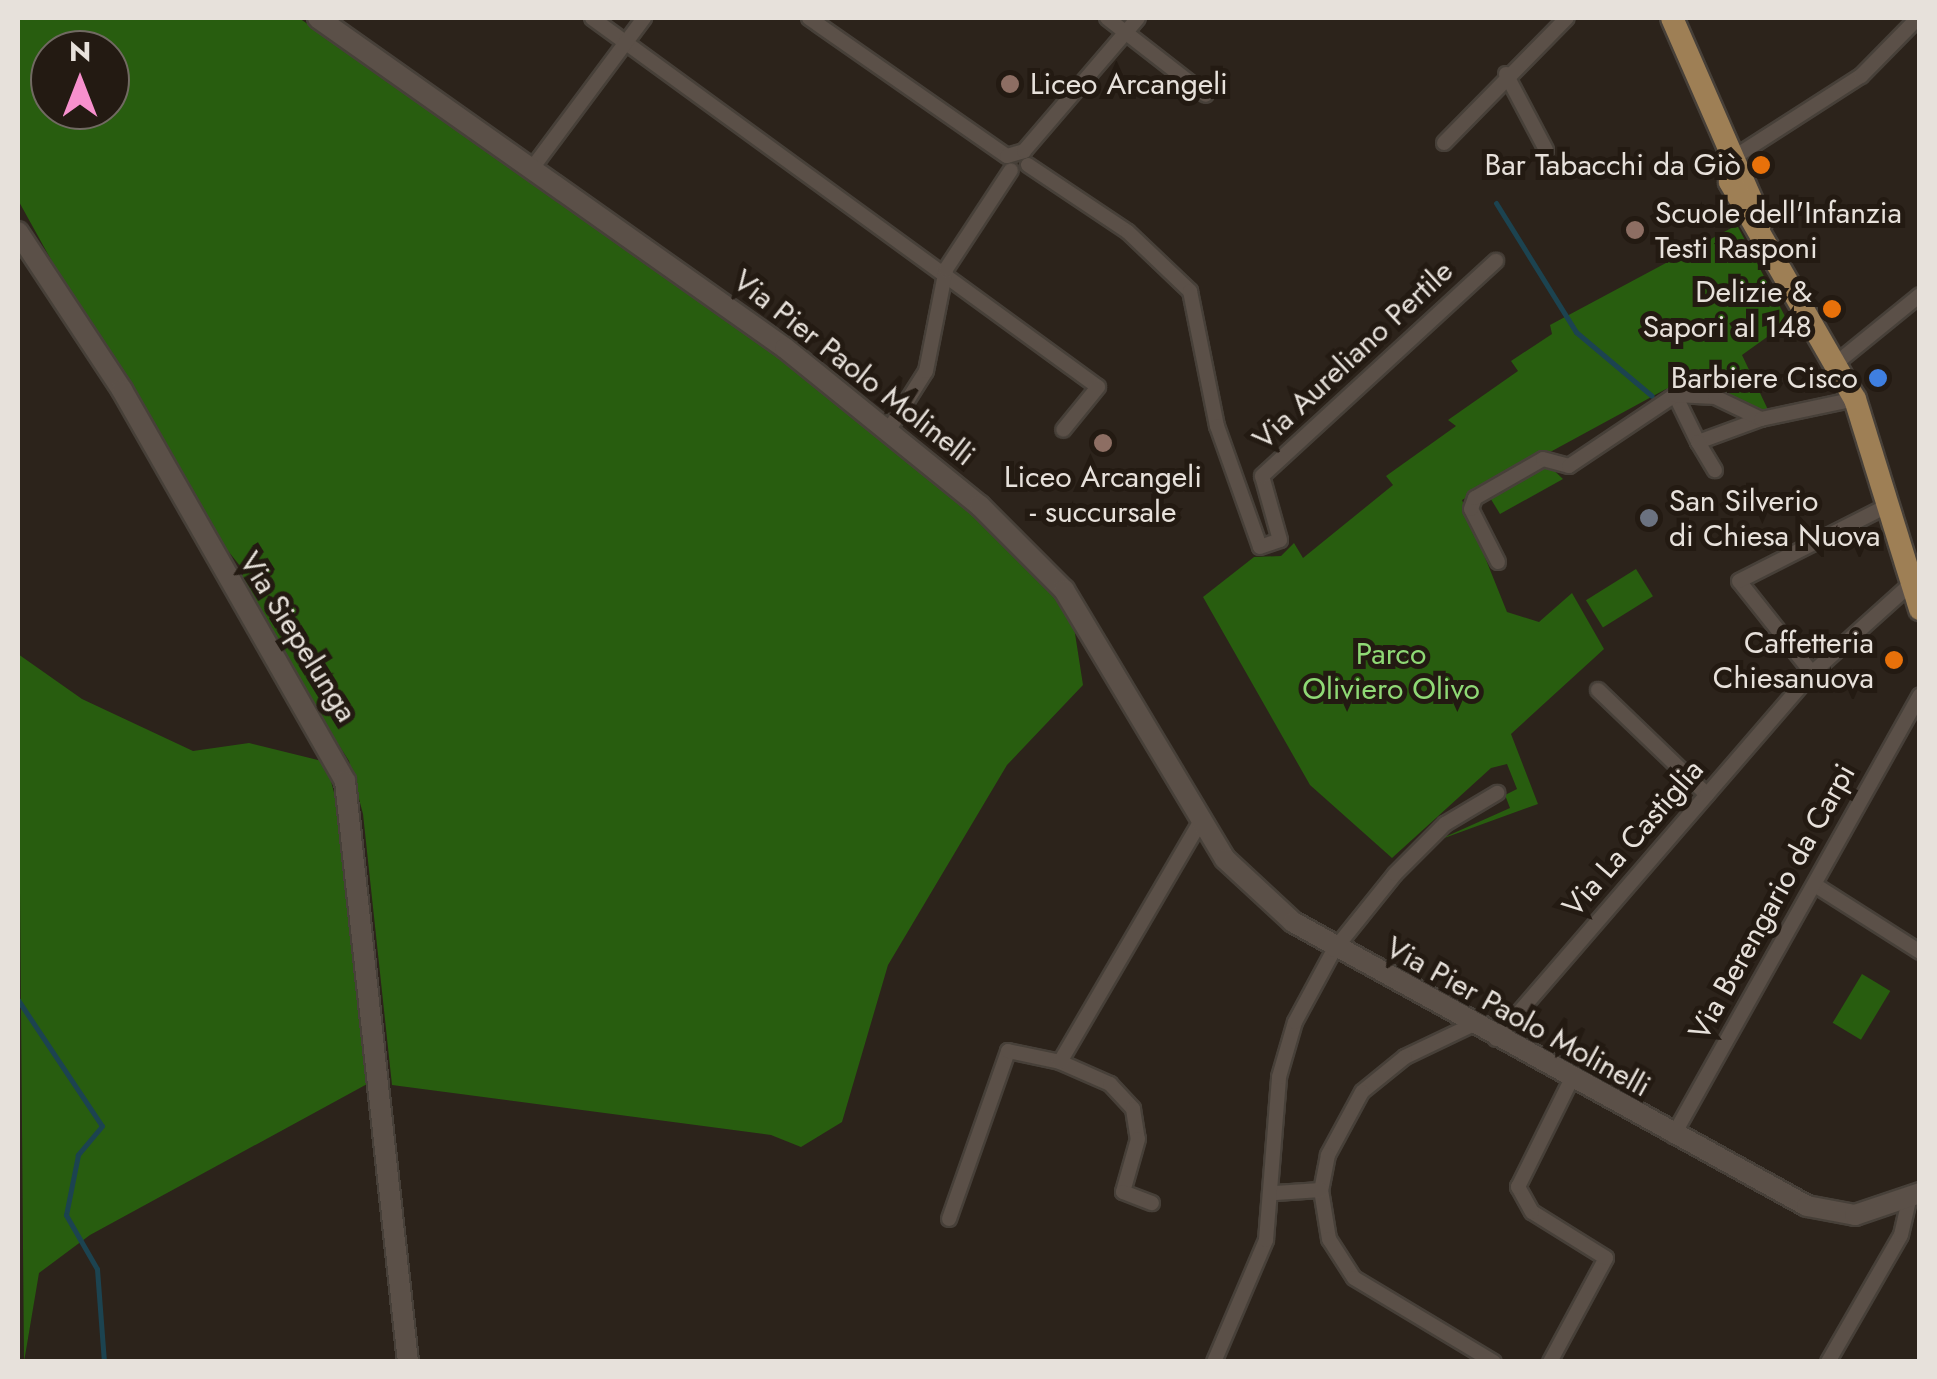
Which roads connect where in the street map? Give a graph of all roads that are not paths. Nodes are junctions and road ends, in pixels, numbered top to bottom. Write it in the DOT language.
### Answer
graph roads {
  1 [pos="318,18"];
  2 [pos="592,18"];
  3 [pos="644,18"];
  4 [pos="809,18"];
  5 [pos="1106,18"];
  6 [pos="1138,18"];
  7 [pos="1567,18"];
  8 [pos="1672,18"];
  9 [pos="1918,18"];
  10 [pos="1126,31"];
  11 [pos="625,41"];
  12 [pos="1506,74"];
  13 [pos="1206,95"];
  14 [pos="1444,142"];
  15 [pos="1546,150"];
  16 [pos="1026,158"];
  17 [pos="1729,160"];
  18 [pos="1009,163"];
  19 [pos="532,167"];
  20 [pos="18,232"];
  21 [pos="1496,260"];
  22 [pos="946,269"];
  23 [pos="1920,295"];
  24 [pos="1839,362"];
  25 [pos="1675,395"];
  26 [pos="1855,399"];
  27 [pos="1761,419"];
  28 [pos="890,428"];
  29 [pos="1063,430"];
  30 [pos="1698,442"];
  31 [pos="1715,470"];
  32 [pos="1888,505"];
  33 [pos="1910,541"];
  34 [pos="1498,562"];
  35 [pos="1911,584"];
  36 [pos="1920,609"];
  37 [pos="1812,673"];
  38 [pos="1598,690"];
  39 [pos="1920,694"];
  40 [pos="1497,793"];
  41 [pos="1707,795"];
  42 [pos="1202,819"];
  43 [pos="1815,886"];
  44 [pos="1334,950"];
  45 [pos="1920,952"];
  46 [pos="1472,1025"];
  47 [pos="1496,1039"];
  48 [pos="1060,1062"];
  49 [pos="1572,1080"];
  50 [pos="1673,1136"];
  51 [pos="1321,1190"];
  52 [pos="1275,1193"];
  53 [pos="1914,1197"];
  54 [pos="1152,1203"];
  55 [pos="949,1219"];
  56 [pos="408,1362"];
  57 [pos="1214,1362"];
  58 [pos="1494,1362"];
  59 [pos="1550,1362"];
  60 [pos="1828,1362"];
  1 -- 19 [label="street, Via Pier Paolo Molinelli"];
  2 -- 11 [label="street"];
  3 -- 11 [label="street"];
  4 -- 18 [label="street"];
  5 -- 10 [label="street"];
  6 -- 10 [label="street"];
  7 -- 12 [label="street"];
  8 -- 17 [label="main road"];
  9 -- 17 [label="street"];
  10 -- 13 [label="street"];
  10 -- 16 [label="street"];
  11 -- 19 [label="street"];
  11 -- 22 [label="street"];
  12 -- 14 [label="street"];
  12 -- 15 [label="street"];
  16 -- 18 [label="street"];
  16 -- 21 [label="street, Via Aureliano Pertile"];
  17 -- 24 [label="main road"];
  18 -- 22 [label="street"];
  19 -- 28 [label="street, Via Pier Paolo Molinelli"];
  20 -- 56 [label="street, Via Siepelunga"];
  22 -- 28 [label="street"];
  22 -- 29 [label="street"];
  23 -- 24 [label="street"];
  24 -- 26 [label="main road"];
  25 -- 27 [label="street"];
  25 -- 30 [label="street"];
  25 -- 34 [label="street"];
  26 -- 27 [label="street"];
  26 -- 32 [label="main road"];
  27 -- 30 [label="street"];
  28 -- 42 [label="street, Via Pier Paolo Molinelli"];
  30 -- 31 [label="street"];
  32 -- 33 [label="main road"];
  32 -- 37 [label="street"];
  33 -- 35 [label="main road"];
  35 -- 36 [label="main road"];
  35 -- 37 [label="street, Via La Castiglia"];
  37 -- 41 [label="street, Via La Castiglia"];
  38 -- 41 [label="street"];
  39 -- 43 [label="street, Via Berengario da Carpi"];
  40 -- 44 [label="street, Via Pier Paolo Molinelli"];
  41 -- 47 [label="street, Via La Castiglia"];
  42 -- 44 [label="street, Via Pier Paolo Molinelli"];
  42 -- 48 [label="street"];
  43 -- 45 [label="street"];
  43 -- 50 [label="street, Via Berengario da Carpi"];
  44 -- 46 [label="street, Via Pier Paolo Molinelli"];
  44 -- 52 [label="street"];
  46 -- 47 [label="street, Via Pier Paolo Molinelli"];
  46 -- 51 [label="street"];
  47 -- 49 [label="street, Via Pier Paolo Molinelli"];
  48 -- 54 [label="street"];
  48 -- 55 [label="street"];
  49 -- 50 [label="street, Via Pier Paolo Molinelli"];
  49 -- 59 [label="street"];
  50 -- 53 [label="street, Via Pier Paolo Molinelli"];
  51 -- 52 [label="street"];
  51 -- 58 [label="street"];
  52 -- 57 [label="street"];
  53 -- 60 [label="street"];
}
